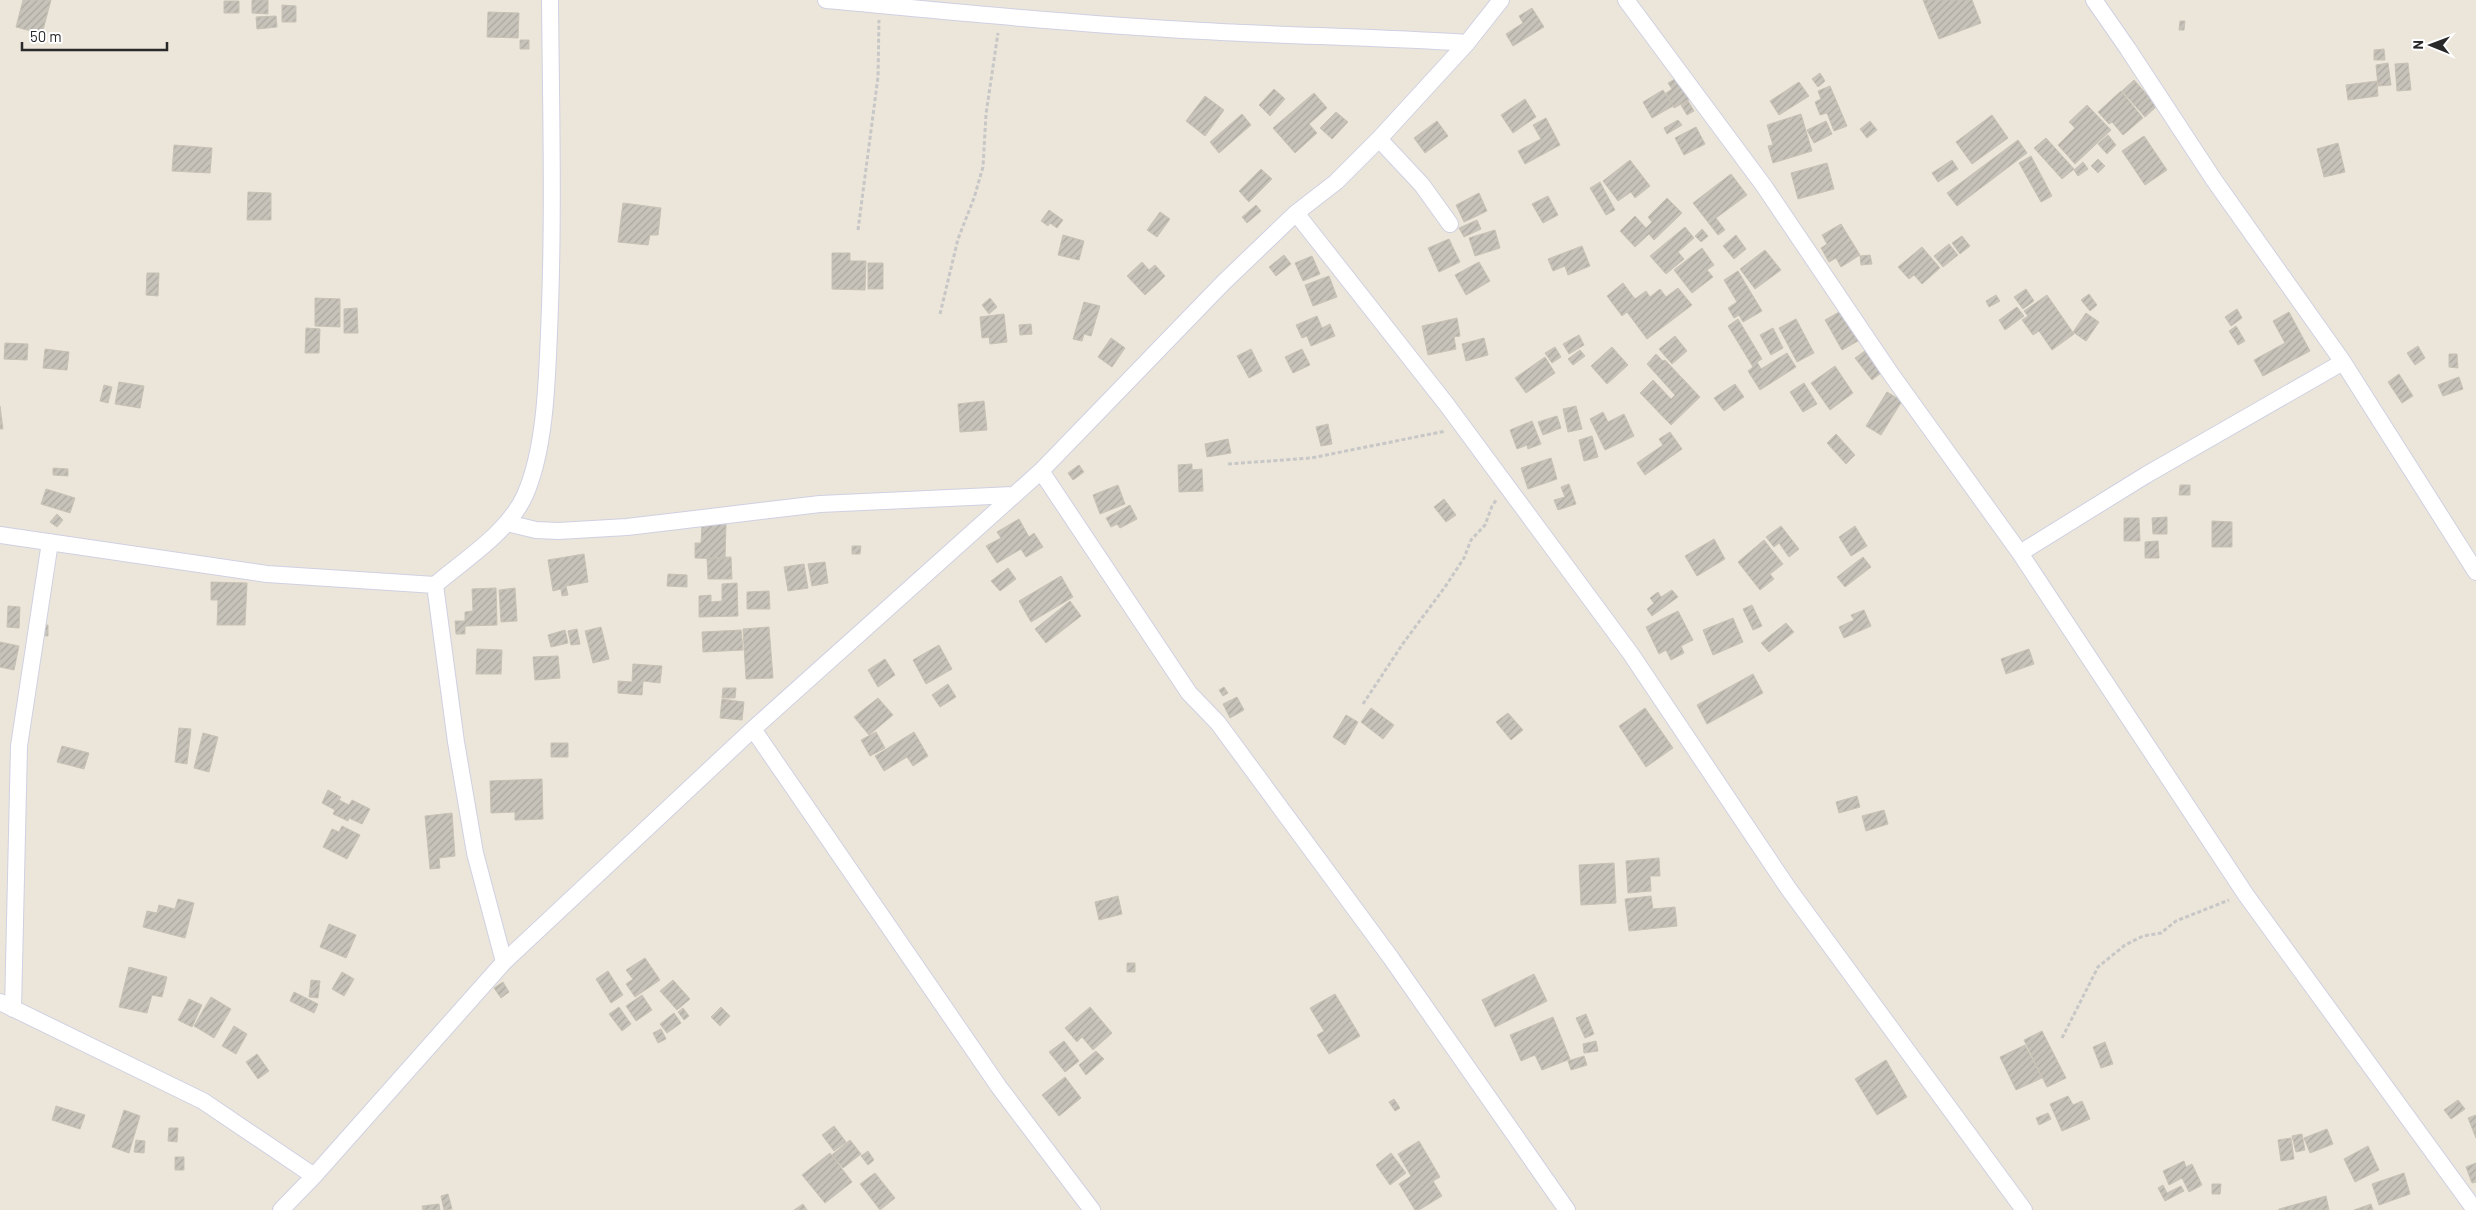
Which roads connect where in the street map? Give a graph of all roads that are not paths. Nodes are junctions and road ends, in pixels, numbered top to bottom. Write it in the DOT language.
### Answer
graph roads {
  1 [pos="550,0"];
  2 [pos="826,0"];
  3 [pos="1501,0"];
  4 [pos="1626,0"];
  5 [pos="2094,0"];
  6 [pos="1467,43"];
  7 [pos="1379,139"];
  8 [pos="1296,213"];
  9 [pos="1450,224"];
  10 [pos="2343,362"];
  11 [pos="1041,470"];
  12 [pos="1013,495"];
  13 [pos="507,523"];
  14 [pos="0,535"];
  15 [pos="50,542"];
  16 [pos="2020,554"];
  17 [pos="2476,572"];
  18 [pos="435,585"];
  19 [pos="752,729"];
  20 [pos="504,962"];
  21 [pos="6,1006"];
  22 [pos="314,1176"];
  23 [pos="281,1210"];
  24 [pos="1092,1210"];
  25 [pos="1567,1210"];
  26 [pos="2024,1210"];
  27 [pos="2475,1210"];
  1 -- 13 [label="street"];
  2 -- 6 [label="street"];
  3 -- 6 [label="street"];
  4 -- 16 [label="street"];
  5 -- 10 [label="street"];
  6 -- 7 [label="street"];
  7 -- 8 [label="street"];
  7 -- 9 [label="street"];
  8 -- 11 [label="street"];
  8 -- 26 [label="street"];
  10 -- 16 [label="street"];
  10 -- 17 [label="street"];
  11 -- 12 [label="street"];
  11 -- 25 [label="street"];
  12 -- 13 [label="street"];
  12 -- 19 [label="street"];
  13 -- 18 [label="street"];
  14 -- 15 [label="street"];
  15 -- 18 [label="street"];
  15 -- 21 [label="street"];
  16 -- 27 [label="street"];
  18 -- 20 [label="street"];
  19 -- 20 [label="street"];
  19 -- 24 [label="street"];
  20 -- 22 [label="street"];
  21 -- 22 [label="street"];
  22 -- 23 [label="street"];
}
